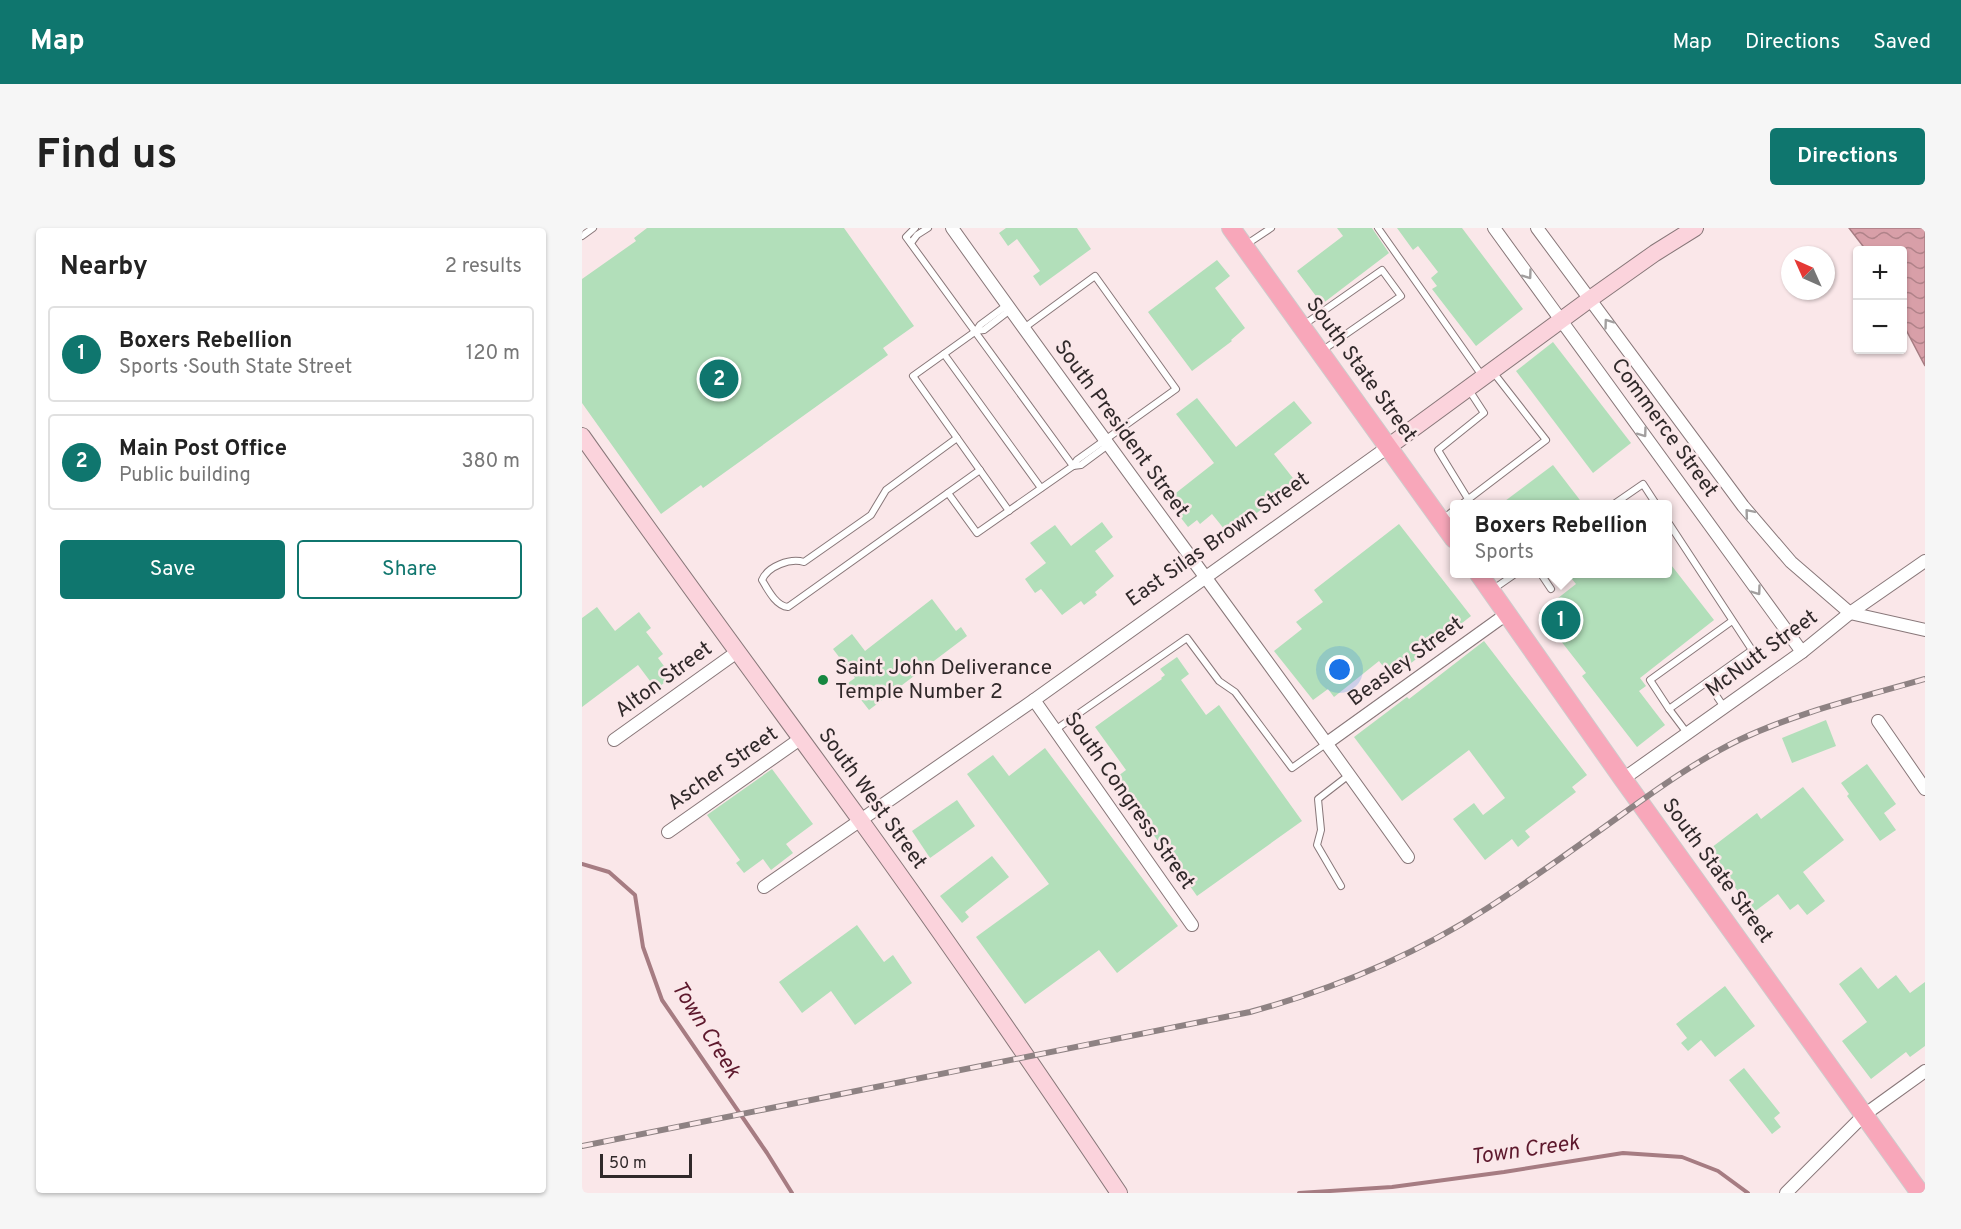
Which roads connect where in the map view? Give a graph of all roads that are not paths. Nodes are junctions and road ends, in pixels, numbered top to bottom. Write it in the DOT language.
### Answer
graph roads {
  1 [pos="593,228"];
  2 [pos="915,228"];
  3 [pos="927,228"];
  4 [pos="952,228"];
  5 [pos="1231,228"];
  6 [pos="1271,228"];
  7 [pos="1378,228"];
  8 [pos="1494,228"];
  9 [pos="1537,228"];
  10 [pos="1695,228"];
  11 [pos="582,236"];
  12 [pos="909,240"];
  13 [pos="1244,246"];
  14 [pos="1590,299"];
  15 [pos="1009,308"];
  16 [pos="1561,320"];
  17 [pos="1301,326"];
  18 [pos="1023,328"];
  19 [pos="976,331"];
  20 [pos="1320,352"];
  21 [pos="944,354"];
  22 [pos="1488,375"];
  23 [pos="1469,389"];
  24 [pos="582,436"];
  25 [pos="957,438"];
  26 [pos="1106,442"];
  27 [pos="1388,447"];
  28 [pos="1073,466"];
  29 [pos="980,470"];
  30 [pos="1041,489"];
  31 [pos="948,493"];
  32 [pos="1468,499"];
  33 [pos="1620,500"];
  34 [pos="1653,500"];
  35 [pos="1009,511"];
  36 [pos="1448,515"];
  37 [pos="1672,528"];
  38 [pos="1925,561"];
  39 [pos="1206,576"];
  40 [pos="1483,578"];
  41 [pos="1508,578"];
  42 [pos="1544,578"];
  43 [pos="1551,589"];
  44 [pos="1492,590"];
  45 [pos="1508,613"];
  46 [pos="1850,613"];
  47 [pos="1732,621"];
  48 [pos="1925,630"];
  49 [pos="736,652"];
  50 [pos="1802,652"];
  51 [pos="1707,682"];
  52 [pos="1034,700"];
  53 [pos="1724,707"];
  54 [pos="1669,709"];
  55 [pos="1878,721"];
  56 [pos="1055,730"];
  57 [pos="1687,734"];
  58 [pos="800,739"];
  59 [pos="614,740"];
  60 [pos="1327,743"];
  61 [pos="1350,775"];
  62 [pos="1623,779"];
  63 [pos="1925,789"];
  64 [pos="861,821"];
  65 [pos="668,832"];
  66 [pos="1408,857"];
  67 [pos="1341,886"];
  68 [pos="764,887"];
  69 [pos="1192,925"];
  70 [pos="1925,1071"];
  71 [pos="1864,1115"];
  72 [pos="1114,1186"];
  73 [pos="1788,1190"];
  74 [pos="1920,1193"];
  1 -- 11 [label="lane"];
  2 -- 12 [label="lane"];
  3 -- 12 [label="lane"];
  4 -- 15 [label="street, South President Street"];
  5 -- 13 [label="main road, South State Street"];
  6 -- 13 [label="lane"];
  7 -- 22 [label="lane"];
  8 -- 16 [label="street, Commerce Street, one-way"];
  9 -- 14 [label="street, Commerce Street"];
  10 -- 14 [label="street, East Silas Brown Street"];
  12 -- 19 [label="lane"];
  13 -- 17 [label="main road, South State Street"];
  14 -- 16 [label="street, East Silas Brown Street"];
  46 -- 14 [label="street, Commerce Street, one-way"];
  15 -- 18 [label="street, South President Street"];
  15 -- 19 [label="lane"];
  16 -- 22 [label="street, East Silas Brown Street"];
  16 -- 50 [label="street, Commerce Street, one-way"];
  17 -- 20 [label="main road, South State Street"];
  17 -- 20 [label="lane"];
  18 -- 26 [label="street, South President Street"];
  18 -- 26 [label="lane"];
  19 -- 21 [label="lane"];
  19 -- 28 [label="lane"];
  20 -- 27 [label="main road, South State Street"];
  21 -- 25 [label="lane"];
  21 -- 30 [label="lane"];
  22 -- 23 [label="street, East Silas Brown Street"];
  22 -- 32 [label="lane"];
  23 -- 27 [label="street, East Silas Brown Street"];
  23 -- 32 [label="lane"];
  24 -- 49 [label="street, South West Street"];
  25 -- 29 [label="lane"];
  25 -- 31 [label="lane"];
  26 -- 28 [label="lane"];
  26 -- 39 [label="street, South President Street"];
  27 -- 36 [label="main road, South State Street"];
  27 -- 39 [label="street, East Silas Brown Street"];
  28 -- 30 [label="lane"];
  29 -- 31 [label="lane"];
  29 -- 35 [label="lane"];
  30 -- 35 [label="lane"];
  31 -- 35 [label="lane"];
  33 -- 34 [label="lane"];
  37 -- 47 [label="lane"];
  38 -- 46 [label="street, McNutt Street"];
  39 -- 52 [label="street, East Silas Brown Street"];
  39 -- 60 [label="street, South President Street"];
  40 -- 44 [label="main road, South State Street"];
  41 -- 44 [label="lane"];
  42 -- 43 [label="lane"];
  44 -- 45 [label="main road, South State Street"];
  45 -- 60 [label="street, Beasley Street"];
  45 -- 62 [label="main road, South State Street"];
  46 -- 48 [label="street"];
  46 -- 50 [label="street, McNutt Street"];
  47 -- 51 [label="lane"];
  47 -- 54 [label="lane"];
  49 -- 58 [label="street, South West Street"];
  49 -- 59 [label="street, Alton Street"];
  50 -- 53 [label="street, McNutt Street"];
  51 -- 53 [label="lane"];
  51 -- 54 [label="lane"];
  52 -- 56 [label="street, South Congress Street"];
  52 -- 64 [label="street, East Silas Brown Street"];
  53 -- 57 [label="street, McNutt Street"];
  54 -- 57 [label="lane"];
  55 -- 63 [label="street"];
  56 -- 60 [label="lane"];
  56 -- 69 [label="street, South Congress Street"];
  57 -- 62 [label="street, McNutt Street"];
  58 -- 64 [label="street, South West Street"];
  58 -- 65 [label="street, Ascher Street"];
  60 -- 61 [label="street, South President Street"];
  61 -- 66 [label="street, South President Street"];
  61 -- 67 [label="lane"];
  62 -- 71 [label="main road, South State Street"];
  64 -- 68 [label="street, East Silas Brown Street"];
  64 -- 72 [label="street, South West Street"];
  70 -- 71 [label="street"];
  71 -- 73 [label="street"];
  71 -- 74 [label="main road, South State Street"];
}
